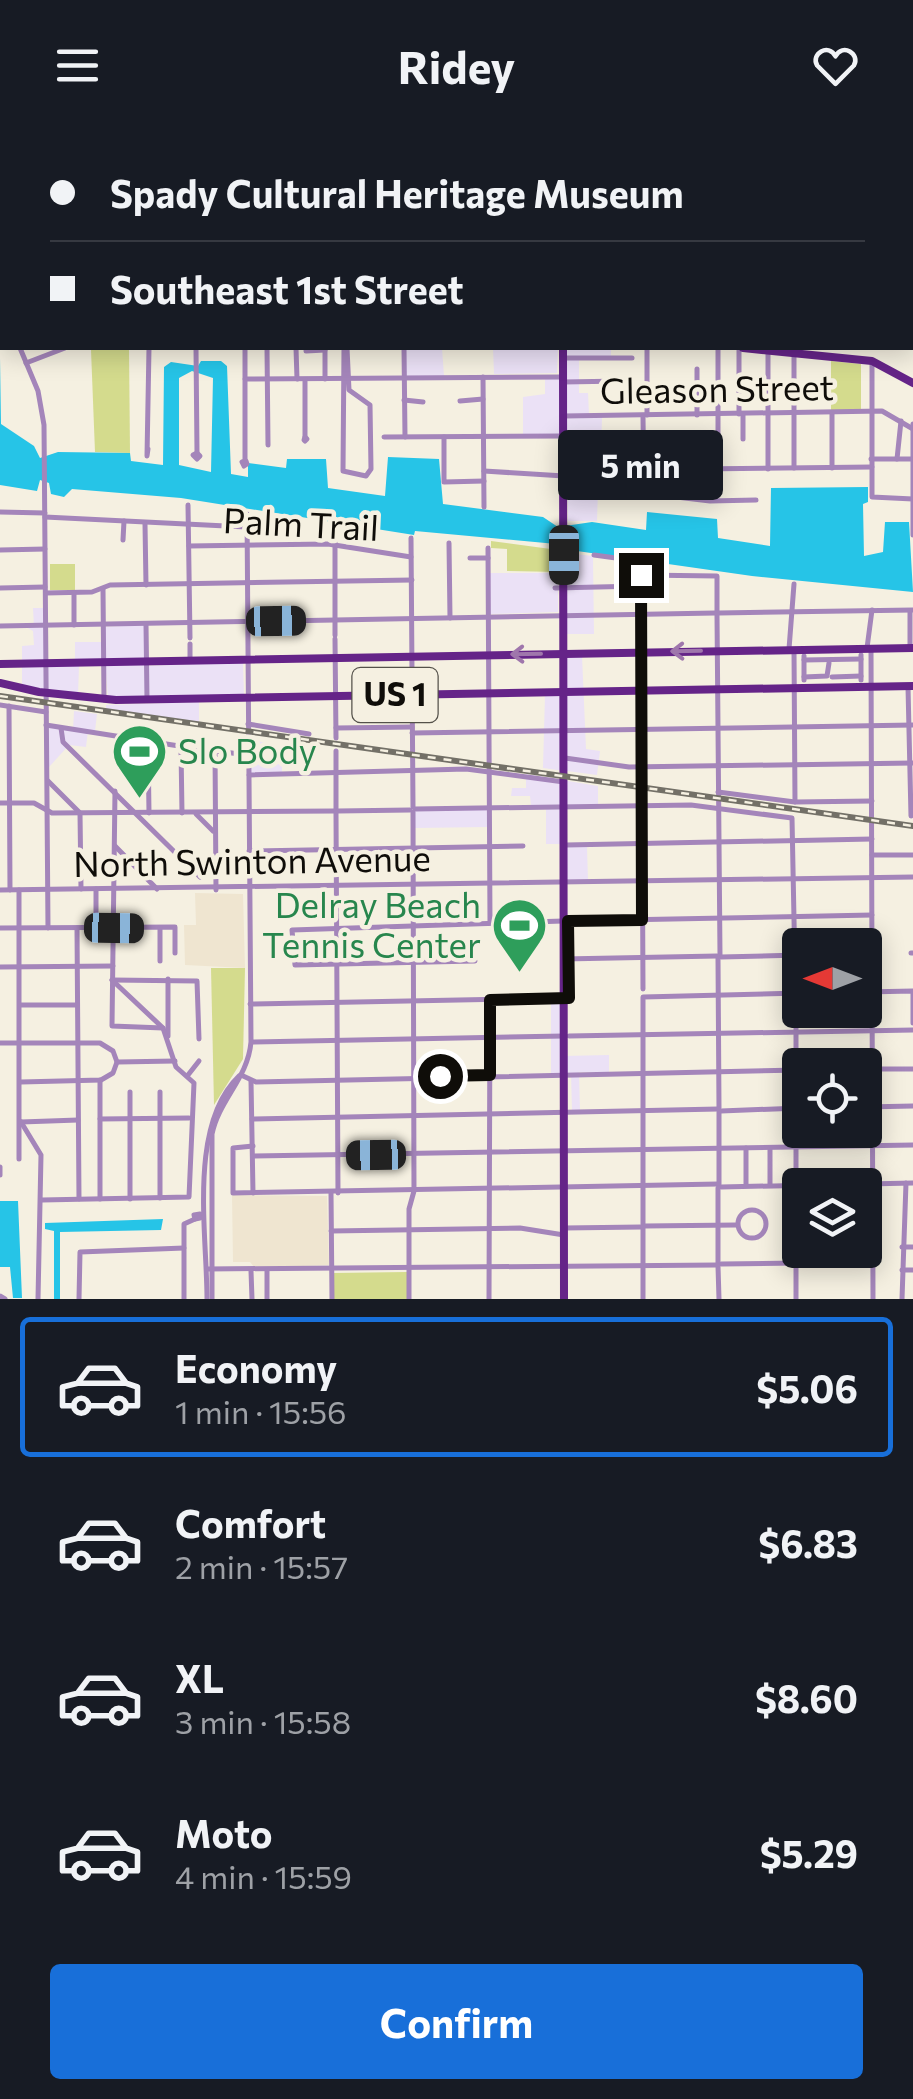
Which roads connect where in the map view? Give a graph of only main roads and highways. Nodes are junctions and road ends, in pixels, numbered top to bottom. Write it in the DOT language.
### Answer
graph roads {
  1 [pos="563,350"];
  2 [pos="768,350"];
  3 [pos="913,382"];
  4 [pos="911,648"];
  5 [pos="565,654"];
  6 [pos="1,665"];
  7 [pos="0,683"];
  8 [pos="911,686"];
  9 [pos="565,692"];
  10 [pos="566,998"];
  11 [pos="566,1036"];
  12 [pos="567,1074"];
  13 [pos="566,1299"];
  1 -- 5 [label="main road"];
  2 -- 3 [label="main road"];
  4 -- 5 [label="main road, US 1, one-way"];
  5 -- 6 [label="main road, US 1, one-way"];
  5 -- 9 [label="main road"];
  7 -- 9 [label="main road, US 1"];
  8 -- 9 [label="main road, US 1"];
  9 -- 10 [label="main road"];
  10 -- 11 [label="main road"];
  10 -- 11 [label="main road"];
  11 -- 12 [label="main road"];
  11 -- 12 [label="main road"];
  12 -- 13 [label="main road"];
}
